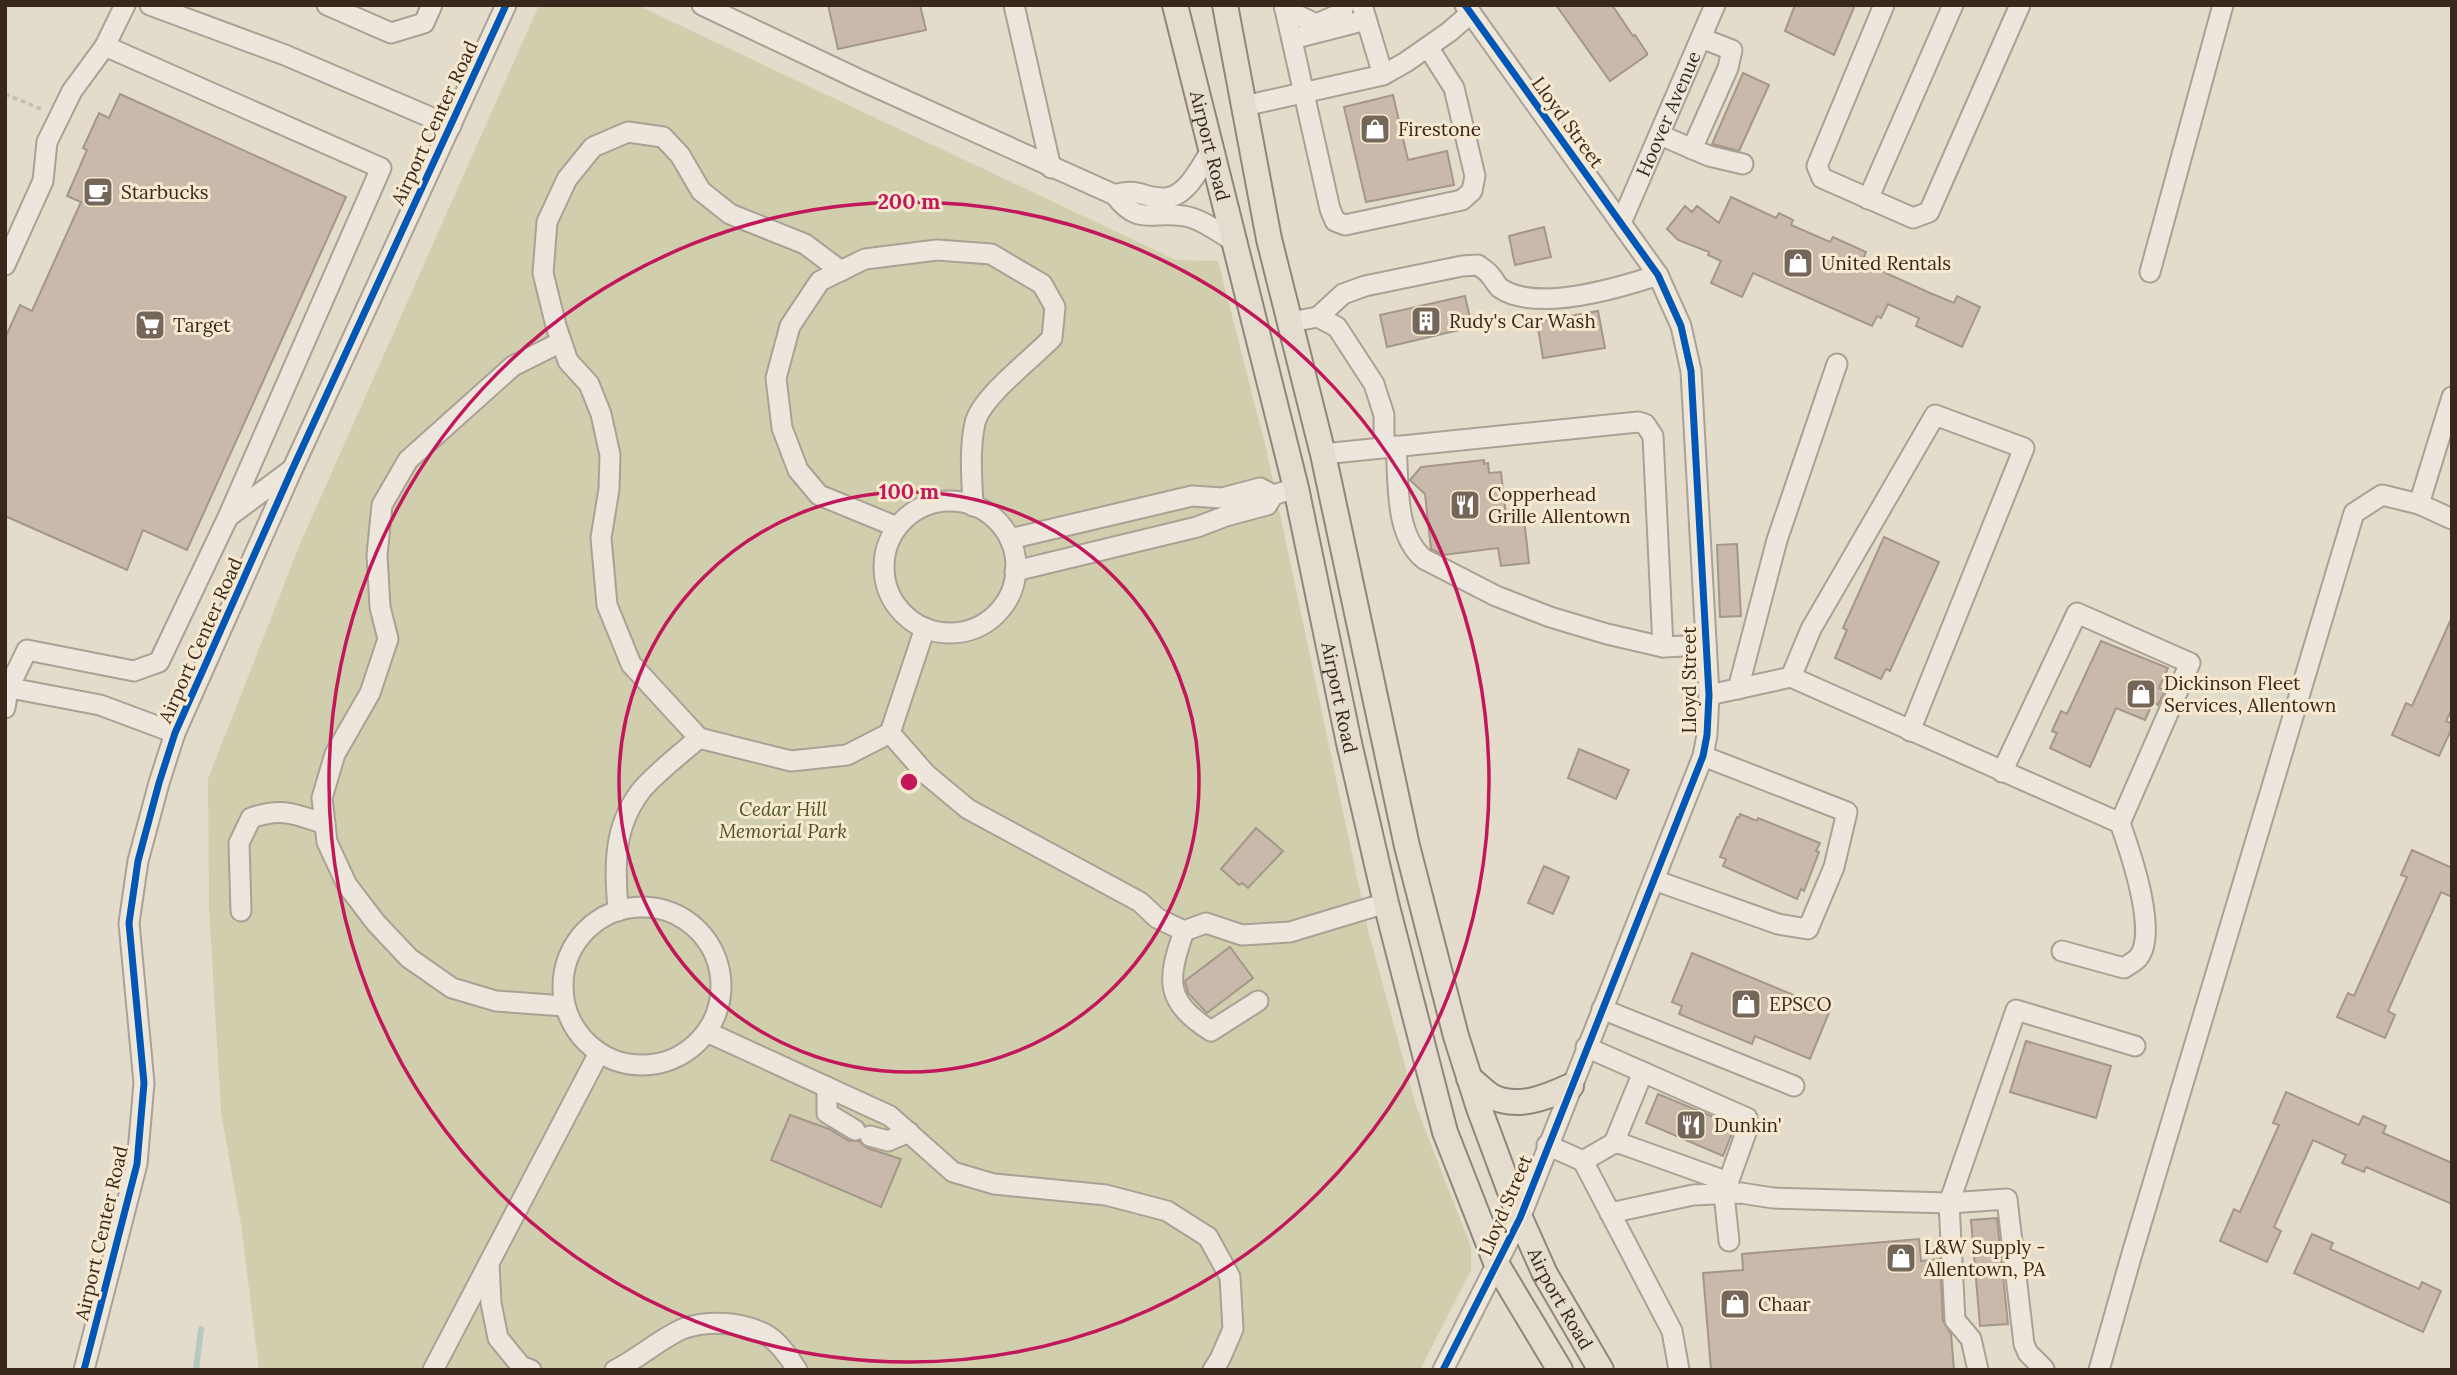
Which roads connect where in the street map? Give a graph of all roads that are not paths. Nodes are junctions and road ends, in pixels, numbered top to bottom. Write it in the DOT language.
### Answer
graph roads {
  1 [pos="125,5"];
  2 [pos="150,5"];
  3 [pos="327,5"];
  4 [pos="432,5"];
  5 [pos="506,5"];
  6 [pos="702,5"];
  7 [pos="1014,5"];
  8 [pos="1175,5"];
  9 [pos="1225,5"];
  10 [pos="1344,5"];
  11 [pos="1715,5"];
  12 [pos="1884,5"];
  13 [pos="1953,5"];
  14 [pos="2020,5"];
  15 [pos="2222,5"];
  16 [pos="1285,7"];
  17 [pos="1468,9"];
  18 [pos="1364,13"];
  19 [pos="1701,38"];
  20 [pos="1292,39"];
  21 [pos="105,46"];
  22 [pos="1428,47"];
  23 [pos="1383,75"];
  24 [pos="1304,92"];
  25 [pos="1244,106"];
  26 [pos="451,126"];
  27 [pos="1660,135"];
  28 [pos="1692,149"];
  29 [pos="1211,151"];
  30 [pos="1743,164"];
  31 [pos="1051,168"];
  32 [pos="1115,195"];
  33 [pos="1868,199"];
  34 [pos="1621,223"];
  35 [pos="1234,241"];
  36 [pos="5,265"];
  37 [pos="842,271"];
  38 [pos="2150,272"];
  39 [pos="1658,275"];
  40 [pos="1318,317"];
  41 [pos="1290,322"];
  42 [pos="561,342"];
  43 [pos="1837,363"];
  44 [pos="2452,397"];
  45 [pos="1390,447"];
  46 [pos="1323,454"];
  47 [pos="292,470"];
  48 [pos="1284,491"];
  49 [pos="2419,504"];
  50 [pos="972,506"];
  51 [pos="1224,507"];
  52 [pos="228,517"];
  53 [pos="2452,519"];
  54 [pos="897,527"];
  55 [pos="1010,538"];
  56 [pos="1015,571"];
  57 [pos="925,628"];
  58 [pos="1706,645"];
  59 [pos="1663,647"];
  60 [pos="1791,677"];
  61 [pos="1738,689"];
  62 [pos="6,695"];
  63 [pos="1709,695"];
  64 [pos="1910,731"];
  65 [pos="175,733"];
  66 [pos="890,733"];
  67 [pos="699,738"];
  68 [pos="1703,756"];
  69 [pos="2002,772"];
  70 [pos="2120,823"];
  71 [pos="325,824"];
  72 [pos="1654,880"];
  73 [pos="1386,903"];
  74 [pos="241,911"];
  75 [pos="618,911"];
  76 [pos="1184,931"];
  77 [pos="2062,951"];
  78 [pos="1258,1001"];
  79 [pos="564,1006"];
  80 [pos="1602,1009"];
  81 [pos="707,1032"];
  82 [pos="2135,1046"];
  83 [pos="1586,1047"];
  84 [pos="599,1053"];
  85 [pos="1643,1072"];
  86 [pos="1469,1078"];
  87 [pos="1571,1086"];
  88 [pos="1794,1086"];
  89 [pos="827,1087"];
  90 [pos="908,1132"];
  91 [pos="1614,1143"];
  92 [pos="1547,1145"];
  93 [pos="1583,1161"];
  94 [pos="1726,1188"];
  95 [pos="1949,1203"];
  96 [pos="1610,1213"];
  97 [pos="1520,1218"];
  98 [pos="1729,1241"];
  99 [pos="489,1263"];
  100 [pos="1497,1265"];
  101 [pos="2045,1369"];
  102 [pos="84,1370"];
  103 [pos="433,1370"];
  104 [pos="531,1370"];
  105 [pos="615,1370"];
  106 [pos="797,1370"];
  107 [pos="1213,1370"];
  108 [pos="1443,1370"];
  109 [pos="1560,1370"];
  110 [pos="1601,1370"];
  111 [pos="1679,1370"];
  112 [pos="1978,1370"];
  113 [pos="2099,1370"];
  1 -- 21 [label="street"];
  2 -- 26 [label="street"];
  3 -- 4 [label="street"];
  5 -- 26 [label="street, Airport Center Road"];
  6 -- 31 [label="street"];
  7 -- 31 [label="street"];
  8 -- 29 [label="main road, Airport Road"];
  9 -- 25 [label="main road, Airport Road"];
  10 -- 16 [label="street"];
  11 -- 19 [label="street, Hoover Avenue"];
  12 -- 33 [label="street"];
  13 -- 33 [label="street"];
  14 -- 33 [label="street"];
  15 -- 38 [label="street"];
  16 -- 20 [label="street"];
  17 -- 22 [label="street"];
  17 -- 34 [label="street, Lloyd Street"];
  18 -- 20 [label="street"];
  18 -- 23 [label="street"];
  19 -- 27 [label="street, Hoover Avenue"];
  19 -- 28 [label="street"];
  20 -- 24 [label="street"];
  21 -- 36 [label="street"];
  21 -- 52 [label="street"];
  22 -- 23 [label="street"];
  22 -- 24 [label="street"];
  23 -- 24 [label="street"];
  24 -- 25 [label="street"];
  25 -- 41 [label="main road, Airport Road"];
  26 -- 47 [label="street, Airport Center Road"];
  27 -- 28 [label="street"];
  27 -- 34 [label="street, Hoover Avenue"];
  28 -- 30 [label="street"];
  29 -- 32 [label="street"];
  29 -- 35 [label="main road, Airport Road"];
  31 -- 32 [label="street"];
  32 -- 35 [label="street"];
  34 -- 39 [label="street, Lloyd Street"];
  35 -- 48 [label="main road, Airport Road"];
  37 -- 42 [label="street"];
  37 -- 50 [label="street"];
  37 -- 54 [label="street"];
  39 -- 40 [label="street"];
  39 -- 58 [label="street, Lloyd Street"];
  40 -- 41 [label="street"];
  40 -- 45 [label="street"];
  41 -- 46 [label="main road, Airport Road"];
  42 -- 67 [label="street"];
  42 -- 71 [label="street"];
  43 -- 61 [label="street"];
  44 -- 49 [label="street"];
  45 -- 46 [label="street"];
  45 -- 59 [label="street"];
  45 -- 59 [label="street"];
  46 -- 86 [label="main road, Airport Road"];
  47 -- 52 [label="street"];
  47 -- 65 [label="street, Airport Center Road"];
  48 -- 51 [label="street"];
  48 -- 73 [label="main road, Airport Road"];
  49 -- 53 [label="street"];
  49 -- 113 [label="street"];
  50 -- 54 [label="street"];
  50 -- 55 [label="street"];
  51 -- 55 [label="street"];
  51 -- 56 [label="street"];
  52 -- 62 [label="street"];
  54 -- 57 [label="street"];
  55 -- 56 [label="street"];
  56 -- 57 [label="street"];
  57 -- 66 [label="street"];
  58 -- 59 [label="street"];
  58 -- 63 [label="street, Lloyd Street"];
  60 -- 61 [label="street"];
  60 -- 64 [label="street"];
  60 -- 64 [label="street"];
  61 -- 63 [label="street"];
  62 -- 65 [label="street"];
  63 -- 68 [label="street, Lloyd Street"];
  64 -- 69 [label="street"];
  65 -- 102 [label="street, Airport Center Road"];
  66 -- 67 [label="street"];
  66 -- 76 [label="street"];
  67 -- 75 [label="street"];
  68 -- 72 [label="street, Lloyd Street"];
  68 -- 72 [label="street"];
  69 -- 70 [label="street"];
  69 -- 70 [label="street"];
  70 -- 77 [label="street"];
  71 -- 74 [label="street"];
  71 -- 79 [label="street"];
  72 -- 80 [label="street, Lloyd Street"];
  73 -- 76 [label="street"];
  73 -- 100 [label="main road, Airport Road"];
  75 -- 79 [label="street"];
  75 -- 81 [label="street"];
  76 -- 78 [label="street"];
  79 -- 84 [label="street"];
  80 -- 83 [label="street, Lloyd Street"];
  80 -- 88 [label="street"];
  81 -- 84 [label="street"];
  81 -- 89 [label="street"];
  82 -- 95 [label="street"];
  83 -- 85 [label="street"];
  83 -- 87 [label="street, Lloyd Street"];
  84 -- 99 [label="street"];
  85 -- 91 [label="street"];
  85 -- 94 [label="street"];
  86 -- 87 [label="main road"];
  86 -- 97 [label="main road, Airport Road"];
  87 -- 92 [label="street, Lloyd Street"];
  89 -- 90 [label="street"];
  89 -- 90 [label="street"];
  90 -- 107 [label="street"];
  91 -- 93 [label="street"];
  91 -- 94 [label="street"];
  92 -- 93 [label="street"];
  92 -- 97 [label="street, Lloyd Street"];
  93 -- 96 [label="street"];
  94 -- 95 [label="street"];
  94 -- 96 [label="street"];
  94 -- 98 [label="street"];
  95 -- 101 [label="street"];
  95 -- 112 [label="street"];
  96 -- 111 [label="street"];
  97 -- 100 [label="street, Lloyd Street"];
  97 -- 110 [label="main road, Airport Road"];
  99 -- 103 [label="street"];
  99 -- 104 [label="street"];
  100 -- 108 [label="street, Lloyd Street"];
  100 -- 109 [label="main road, Airport Road"];
  105 -- 106 [label="street"];
}
